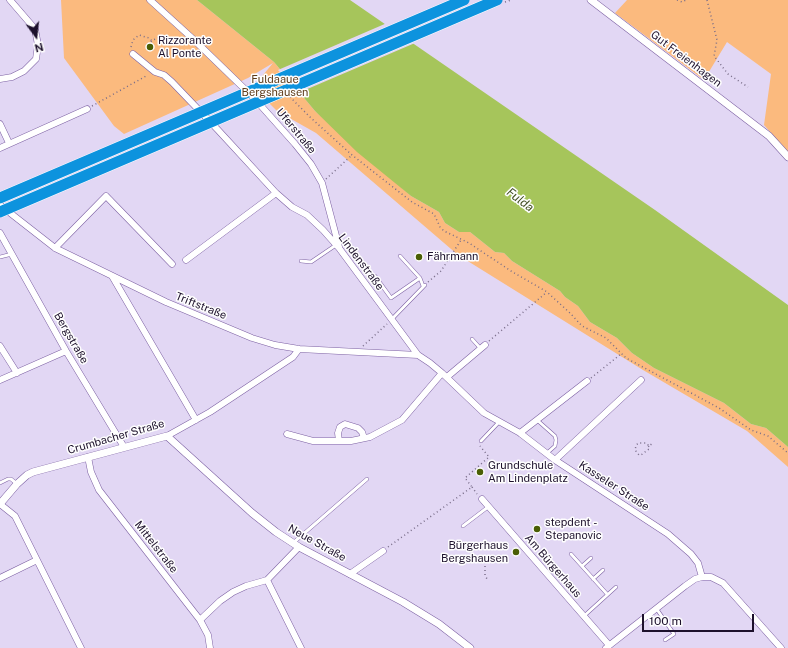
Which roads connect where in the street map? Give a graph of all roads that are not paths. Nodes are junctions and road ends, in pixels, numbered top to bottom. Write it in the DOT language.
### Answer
graph roads {
  1 [pos="10,0"];
  2 [pos="150,0"];
  3 [pos="464,0"];
  4 [pos="497,0"];
  5 [pos="591,0"];
  6 [pos="133,54"];
  7 [pos="0,79"];
  8 [pos="87,109"];
  9 [pos="0,124"];
  10 [pos="9,143"];
  11 [pos="0,148"];
  12 [pos="788,157"];
  13 [pos="276,192"];
  14 [pos="0,198"];
  15 [pos="0,205"];
  16 [pos="3,213"];
  17 [pos="2,236"];
  18 [pos="338,247"];
  19 [pos="55,248"];
  20 [pos="12,254"];
  21 [pos="400,256"];
  22 [pos="0,257"];
  23 [pos="186,260"];
  24 [pos="301,261"];
  25 [pos="172,264"];
  26 [pos="112,276"];
  27 [pos="375,276"];
  28 [pos="420,278"];
  29 [pos="391,320"];
  30 [pos="472,339"];
  31 [pos="0,346"];
  32 [pos="483,347"];
  33 [pos="299,350"];
  34 [pos="66,351"];
  35 [pos="418,355"];
  36 [pos="17,373"];
  37 [pos="444,375"];
  38 [pos="0,380"];
  39 [pos="641,380"];
  40 [pos="587,381"];
  41 [pos="196,420"];
  42 [pos="537,420"];
  43 [pos="500,421"];
  44 [pos="520,433"];
  45 [pos="287,434"];
  46 [pos="167,436"];
  47 [pos="364,438"];
  48 [pos="339,441"];
  49 [pos="481,441"];
  50 [pos="124,447"];
  51 [pos="546,454"];
  52 [pos="88,457"];
  53 [pos="555,460"];
  54 [pos="367,480"];
  55 [pos="0,483"];
  56 [pos="17,484"];
  57 [pos="482,499"];
  58 [pos="0,504"];
  59 [pos="488,507"];
  60 [pos="463,526"];
  61 [pos="296,545"];
  62 [pos="383,551"];
  63 [pos="571,554"];
  64 [pos="591,558"];
  65 [pos="38,560"];
  66 [pos="582,566"];
  67 [pos="603,570"];
  68 [pos="350,574"];
  69 [pos="702,577"];
  70 [pos="0,578"];
  71 [pos="593,579"];
  72 [pos="267,580"];
  73 [pos="616,587"];
  74 [pos="607,594"];
  75 [pos="656,608"];
  76 [pos="584,616"];
  77 [pos="200,620"];
  78 [pos="665,640"];
  79 [pos="608,647"];
  80 [pos="81,648"];
  81 [pos="210,648"];
  82 [pos="301,648"];
  83 [pos="470,648"];
  84 [pos="781,648"];
  1 -- 7 [label="street"];
  2 -- 18 [label="street, Uferstraße"];
  3 -- 14 [label="highway, bridge"];
  4 -- 16 [label="highway, bridge"];
  5 -- 12 [label="street, Gut Freienhagen"];
  6 -- 13 [label="street, Lindenstraße"];
  8 -- 10 [label="street"];
  9 -- 10 [label="street"];
  10 -- 11 [label="street"];
  13 -- 18 [label="street, Lindenstraße"];
  13 -- 23 [label="street"];
  15 -- 16 [label="street, Triftstraße"];
  16 -- 19 [label="street, Triftstraße"];
  17 -- 20 [label="street, Bergstraße"];
  18 -- 24 [label="lane"];
  18 -- 29 [label="street, Lindenstraße"];
  19 -- 25 [label="street"];
  19 -- 26 [label="street, Triftstraße"];
  20 -- 22 [label="lane"];
  20 -- 34 [label="street, Bergstraße"];
  21 -- 28 [label="lane"];
  26 -- 33 [label="street, Triftstraße"];
  26 -- 41 [label="street"];
  27 -- 28 [label="lane"];
  28 -- 29 [label="lane"];
  29 -- 35 [label="street, Lindenstraße"];
  30 -- 32 [label="lane"];
  31 -- 36 [label="street"];
  32 -- 37 [label="street"];
  33 -- 35 [label="street, Triftstraße"];
  33 -- 41 [label="street, Crumbacher Straße"];
  34 -- 36 [label="street"];
  34 -- 50 [label="street, Bergstraße"];
  35 -- 37 [label="street, Kasseler Straße"];
  36 -- 38 [label="street"];
  37 -- 43 [label="street, Kasseler Straße"];
  37 -- 47 [label="street"];
  39 -- 53 [label="street"];
  40 -- 42 [label="street"];
  41 -- 46 [label="street, Crumbacher Straße"];
  42 -- 44 [label="street"];
  42 -- 51 [label="lane"];
  43 -- 44 [label="street, Kasseler Straße"];
  43 -- 49 [label="lane"];
  44 -- 51 [label="street, Kasseler Straße"];
  45 -- 48 [label="street"];
  46 -- 50 [label="street, Crumbacher Straße"];
  46 -- 61 [label="street, Neue Straße"];
  47 -- 48 [label="street"];
  47 -- 48 [label="street"];
  50 -- 52 [label="street, Crumbacher Straße"];
  51 -- 53 [label="street, Kasseler Straße"];
  52 -- 56 [label="street, Crumbacher Straße"];
  52 -- 77 [label="street, Mittelstraße"];
  53 -- 69 [label="street, Kasseler Straße"];
  54 -- 61 [label="lane"];
  55 -- 56 [label="lane"];
  56 -- 58 [label="street, Crumbacher Straße"];
  57 -- 59 [label="street, Am Bürgerhaus"];
  58 -- 65 [label="street"];
  59 -- 60 [label="lane"];
  59 -- 76 [label="street, Am Bürgerhaus"];
  61 -- 68 [label="street, Neue Straße"];
  61 -- 72 [label="street"];
  62 -- 68 [label="street"];
  63 -- 66 [label="lane"];
  64 -- 66 [label="lane"];
  65 -- 70 [label="street"];
  65 -- 80 [label="street"];
  66 -- 71 [label="lane"];
  67 -- 71 [label="lane"];
  68 -- 83 [label="street, Neue Straße"];
  69 -- 75 [label="street"];
  69 -- 84 [label="street"];
  71 -- 74 [label="lane"];
  72 -- 77 [label="street"];
  72 -- 82 [label="street"];
  73 -- 74 [label="lane"];
  74 -- 76 [label="lane"];
  75 -- 78 [label="lane"];
  75 -- 79 [label="street"];
  76 -- 79 [label="street, Am Bürgerhaus"];
  77 -- 81 [label="street, Mittelstraße"];
}
